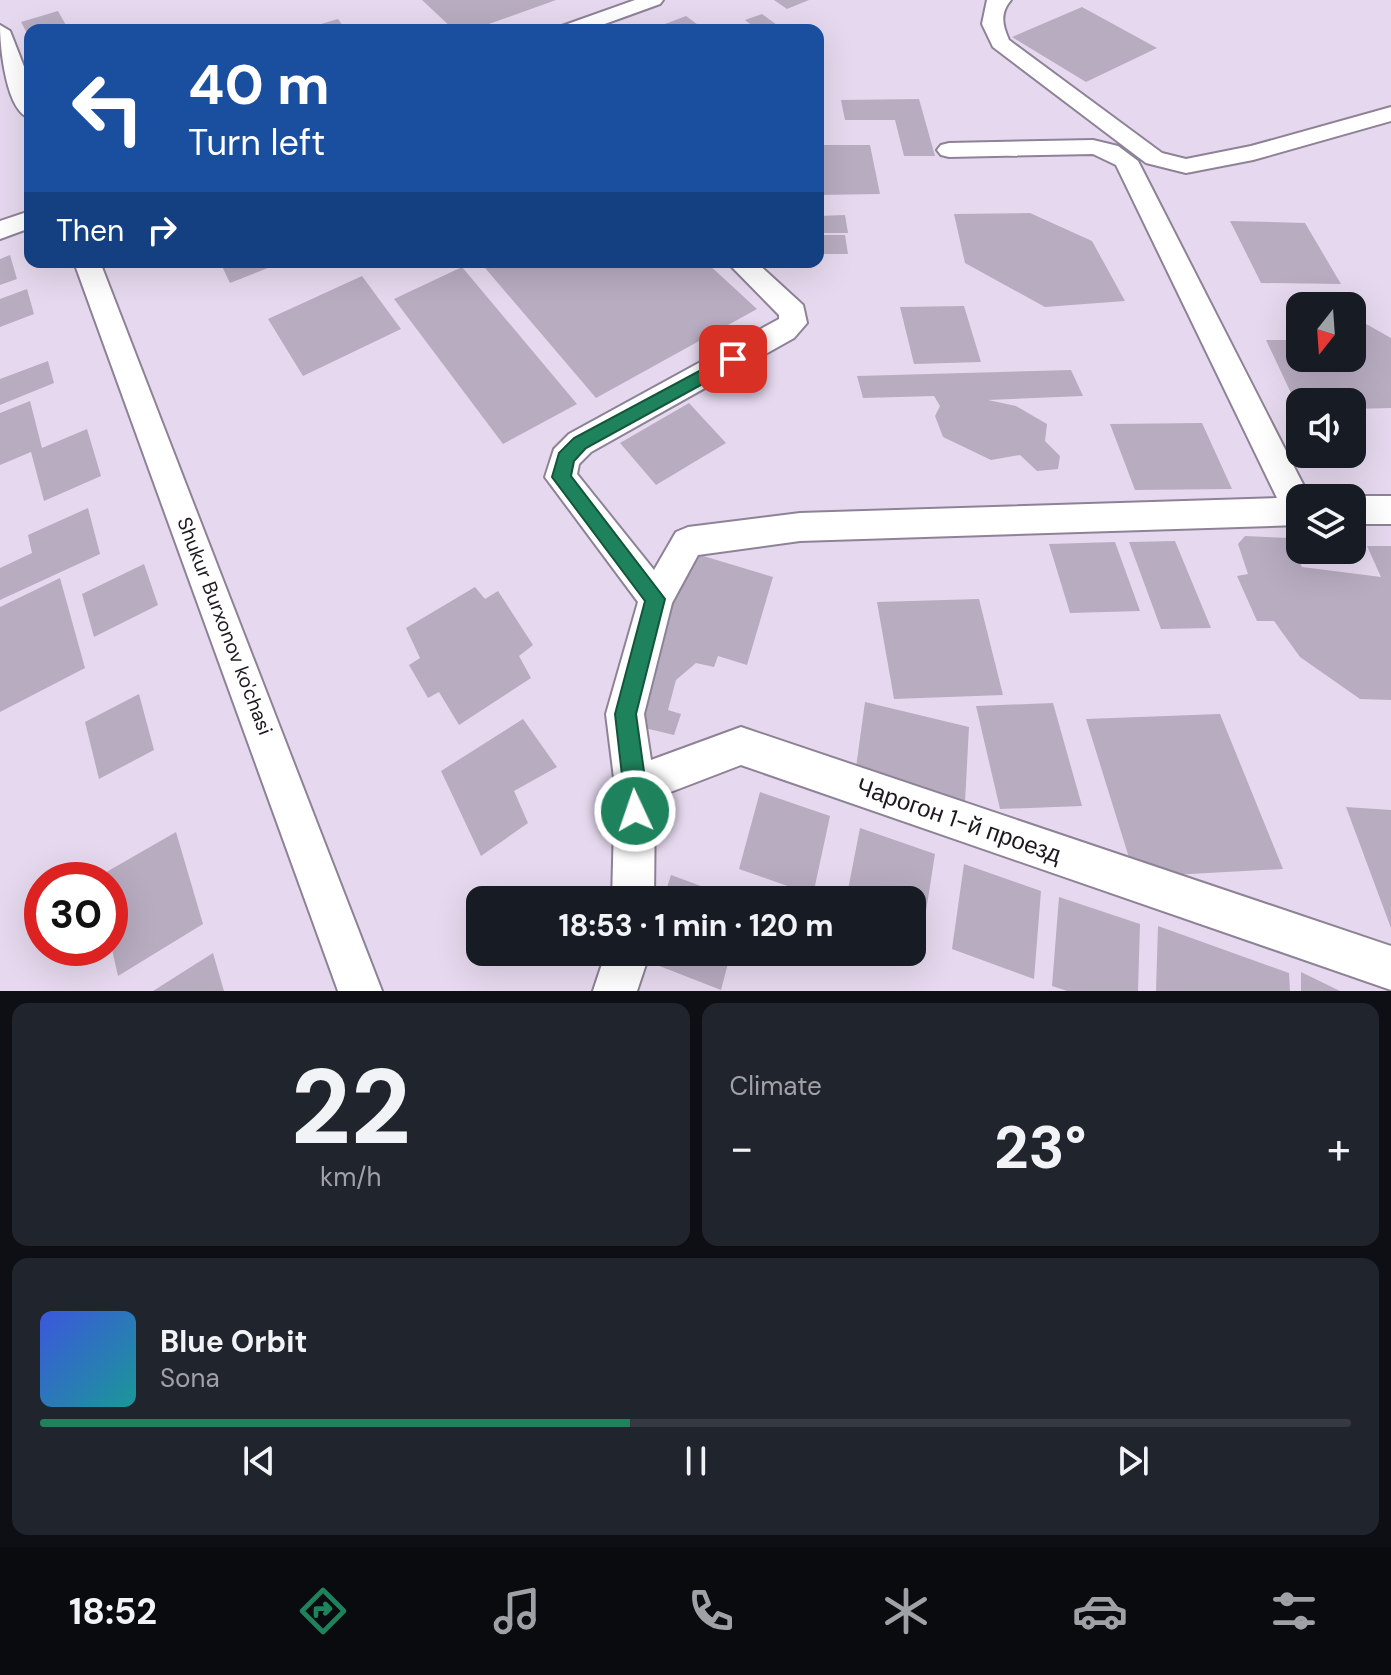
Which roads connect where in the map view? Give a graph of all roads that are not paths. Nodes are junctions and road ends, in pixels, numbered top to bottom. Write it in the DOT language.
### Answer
graph roads {
  1 [pos="653,0"];
  2 [pos="1001,0"];
  3 [pos="586,24"];
  4 [pos="0,31"];
  5 [pos="24,95"];
  6 [pos="1391,114"];
  7 [pos="949,150"];
  8 [pos="24,221"];
  9 [pos="0,230"];
  10 [pos="89,268"];
  11 [pos="746,268"];
  12 [pos="1287,484"];
  13 [pos="1366,510"];
  14 [pos="1391,510"];
  15 [pos="1286,511"];
  16 [pos="656,599"];
  17 [pos="635,786"];
  18 [pos="633,886"];
  19 [pos="623,966"];
  20 [pos="1391,968"];
  21 [pos="360,991"];
  22 [pos="615,991"];
  1 -- 3 [label="street"];
  2 -- 6 [label="street"];
  4 -- 5 [label="street"];
  7 -- 12 [label="street"];
  8 -- 9 [label="street"];
  10 -- 21 [label="street, Shukur Burxonov ko'chasi"];
  11 -- 16 [label="street"];
  13 -- 14 [label="street"];
  15 -- 16 [label="street"];
  16 -- 17 [label="street"];
  17 -- 18 [label="street"];
  17 -- 20 [label="street, Чарогон 1-й проезд"];
  19 -- 22 [label="street"];
}
